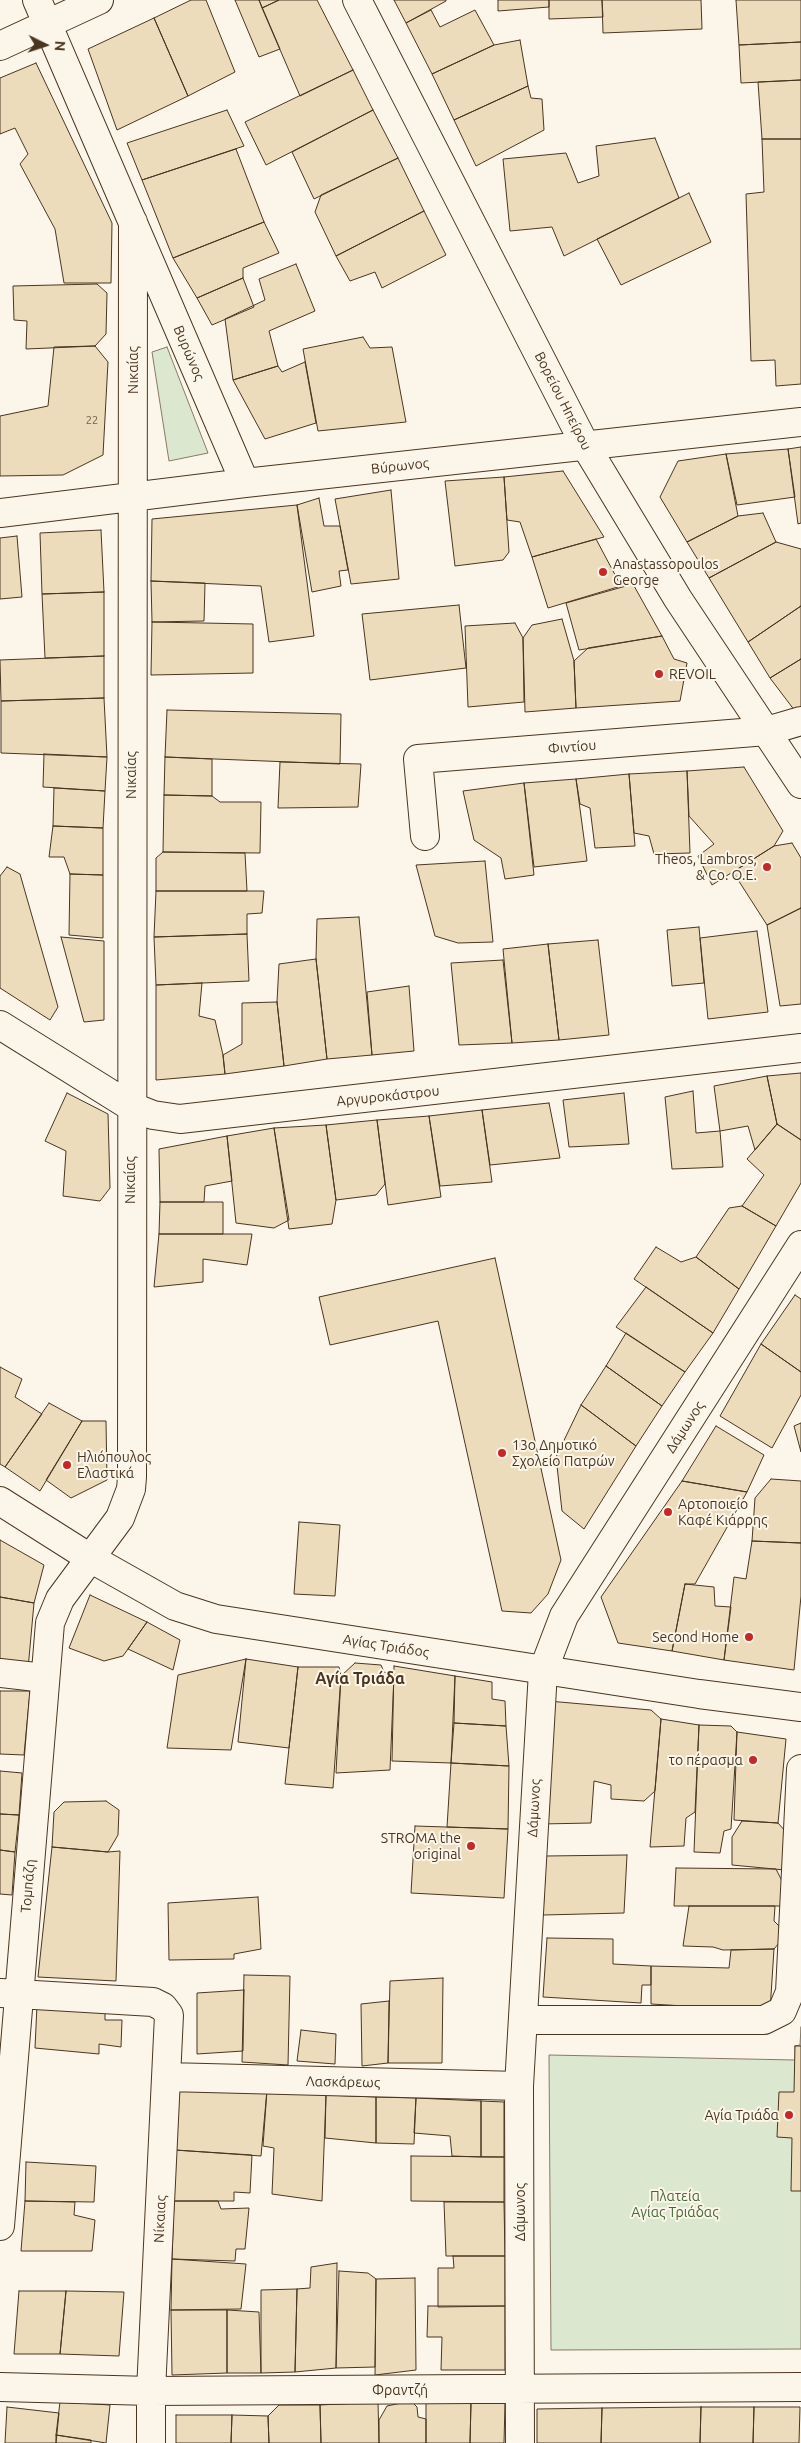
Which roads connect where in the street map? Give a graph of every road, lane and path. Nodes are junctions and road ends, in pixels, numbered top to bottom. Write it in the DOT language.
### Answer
graph roads {
  1 [pos="99,0"];
  2 [pos="357,0"];
  3 [pos="42,12"];
  4 [pos="0,46"];
  5 [pos="133,222"];
  6 [pos="801,422"];
  7 [pos="585,445"];
  8 [pos="245,483"];
  9 [pos="132,498"];
  10 [pos="0,513"];
  11 [pos="801,721"];
  12 [pos="767,731"];
  13 [pos="801,784"];
  14 [pos="425,836"];
  15 [pos="0,1025"];
  16 [pos="801,1048"];
  17 [pos="130,1106"];
  18 [pos="801,1245"];
  19 [pos="0,1501"];
  20 [pos="90,1558"];
  21 [pos="543,1671"];
  22 [pos="0,1674"];
  23 [pos="45,1678"];
  24 [pos="801,1707"];
  25 [pos="801,1769"];
  26 [pos="10,1993"];
  27 [pos="523,2020"];
  28 [pos="167,2077"];
  29 [pos="519,2086"];
  30 [pos="0,2226"];
  31 [pos="0,2387"];
  32 [pos="801,2387"];
  33 [pos="520,2389"];
  34 [pos="151,2391"];
  35 [pos="151,2443"];
  36 [pos="520,2443"];
  1 -- 3 [label="street"];
  2 -- 7 [label="street, Βορείου Ηπείρου"];
  3 -- 4 [label="street"];
  3 -- 5 [label="street, Νικαίας"];
  5 -- 8 [label="street, Βυρώνος"];
  5 -- 9 [label="street, Νικαίας"];
  6 -- 7 [label="street, Βύρωνος"];
  7 -- 8 [label="street, Βύρωνος"];
  7 -- 12 [label="street, Βορείου Ηπείρου"];
  8 -- 9 [label="street, Βύρωνος"];
  9 -- 10 [label="street, Βύρωνος"];
  9 -- 17 [label="street, Νικαίας"];
  11 -- 12 [label="street, Φιντίου"];
  12 -- 13 [label="street, Βορείου Ηπείρου"];
  12 -- 14 [label="street, Φιντίου"];
  15 -- 17 [label="street, Αργυροκάστρου"];
  16 -- 17 [label="street, Αργυροκάστρου"];
  17 -- 20 [label="street, Νικαίας"];
  18 -- 21 [label="street, Δάμωνος"];
  19 -- 20 [label="street, Αγίας Τριάδος"];
  20 -- 21 [label="street, Αγίας Τριάδος"];
  20 -- 23 [label="street, Τομπάζη"];
  21 -- 24 [label="street, Αγίας Τριάδος"];
  21 -- 27 [label="street, Δάμωνος"];
  22 -- 23 [label="street"];
  23 -- 26 [label="street, Τομπάζη"];
  25 -- 27 [label="street"];
  26 -- 28 [label="street, Νίκαιας"];
  26 -- 30 [label="street, Τομπάζη"];
  27 -- 29 [label="street, Δάμωνος"];
  28 -- 29 [label="street, Λασκάρεως"];
  28 -- 34 [label="street, Νίκαιας"];
  29 -- 33 [label="street, Δάμωνος"];
  31 -- 34 [label="street, Φραντζή"];
  32 -- 33 [label="street, Φραντζή"];
  33 -- 34 [label="street, Φραντζή"];
  33 -- 36 [label="street, Δάμωνος"];
  34 -- 35 [label="street, Νίκαιας"];
}
